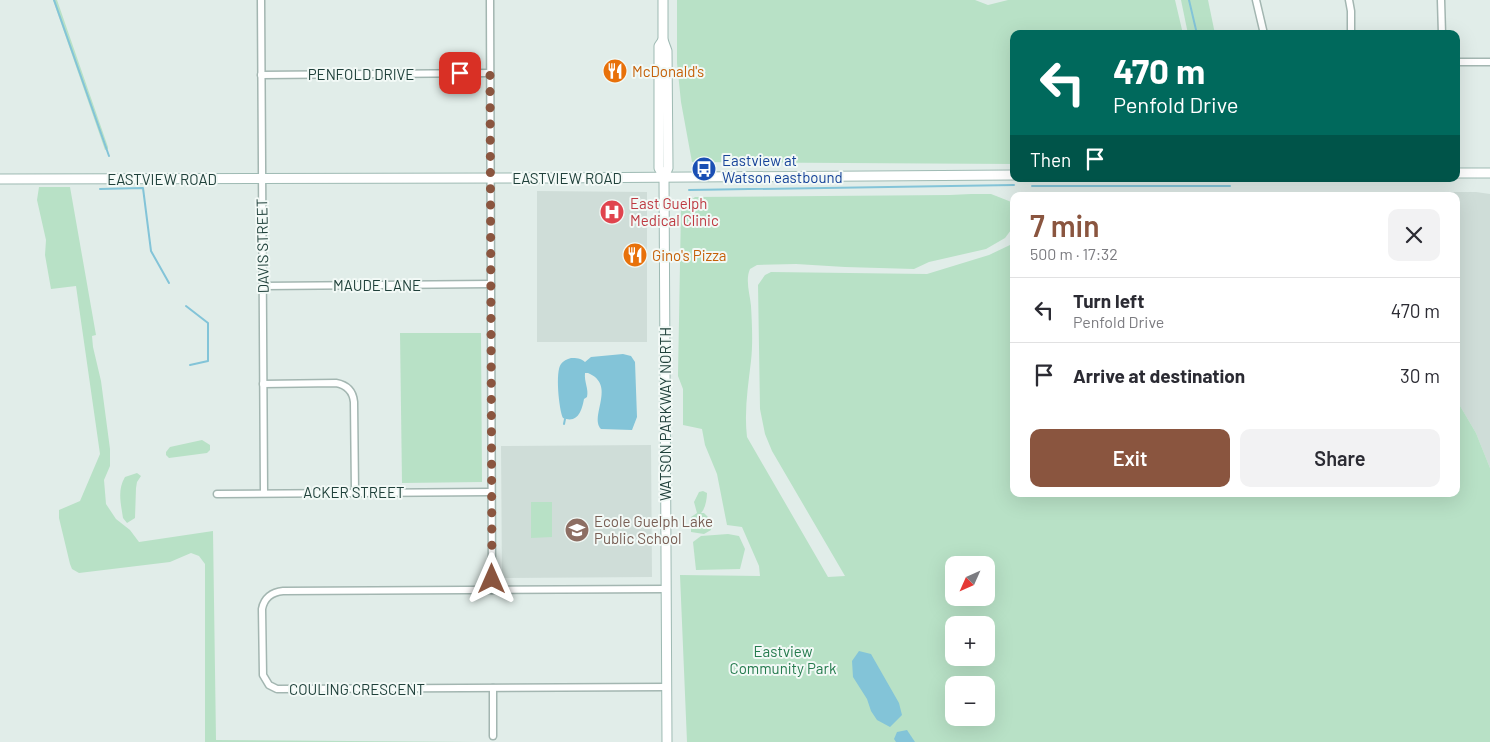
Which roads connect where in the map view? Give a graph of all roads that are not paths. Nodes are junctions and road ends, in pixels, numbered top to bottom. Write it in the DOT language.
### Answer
graph roads {
  1 [pos="261,0"];
  2 [pos="490,0"];
  3 [pos="663,0"];
  4 [pos="1256,0"];
  5 [pos="1349,0"];
  6 [pos="1441,0"];
  7 [pos="1263,30"];
  8 [pos="1351,30"];
  9 [pos="1442,30"];
  10 [pos="1460,62"];
  11 [pos="1490,62"];
  12 [pos="490,73"];
  13 [pos="260,75"];
  14 [pos="1460,173"];
  15 [pos="1490,173"];
  16 [pos="1010,175"];
  17 [pos="664,177"];
  18 [pos="491,178"];
  19 [pos="0,179"];
  20 [pos="261,179"];
  21 [pos="491,284"];
  22 [pos="263,286"];
  23 [pos="263,384"];
  24 [pos="355,492"];
  25 [pos="492,492"];
  26 [pos="264,493"];
  27 [pos="218,494"];
  28 [pos="666,589"];
  29 [pos="492,590"];
  30 [pos="667,687"];
  31 [pos="493,688"];
  32 [pos="494,736"];
  33 [pos="667,742"];
  1 -- 13 [label="street, DAVIS STREET"];
  2 -- 12 [label="street"];
  3 -- 17 [label="street, WATSON PARKWAY NORTH"];
  4 -- 7 [label="street"];
  5 -- 8 [label="street"];
  6 -- 9 [label="street"];
  10 -- 11 [label="street"];
  12 -- 13 [label="street, PENFOLD DRIVE"];
  12 -- 18 [label="street"];
  13 -- 20 [label="street, DAVIS STREET"];
  14 -- 15 [label="street"];
  16 -- 17 [label="street, EASTVIEW ROAD"];
  17 -- 18 [label="street, EASTVIEW ROAD"];
  17 -- 28 [label="street, WATSON PARKWAY NORTH"];
  18 -- 20 [label="street, EASTVIEW ROAD"];
  18 -- 21 [label="street"];
  19 -- 20 [label="street, EASTVIEW ROAD"];
  20 -- 22 [label="street, DAVIS STREET"];
  21 -- 22 [label="street, MAUDE LANE"];
  21 -- 25 [label="street"];
  22 -- 23 [label="street, DAVIS STREET"];
  23 -- 24 [label="street"];
  23 -- 26 [label="street, DAVIS STREET"];
  24 -- 25 [label="street, ACKER STREET"];
  24 -- 26 [label="street, ACKER STREET"];
  25 -- 29 [label="street"];
  26 -- 27 [label="street, ACKER STREET"];
  28 -- 29 [label="street, COULING CRESCENT"];
  28 -- 30 [label="street, WATSON PARKWAY NORTH"];
  29 -- 31 [label="street, COULING CRESCENT"];
  30 -- 31 [label="street, COULING CRESCENT"];
  30 -- 33 [label="street, WATSON PARKWAY NORTH"];
  31 -- 32 [label="street"];
}
